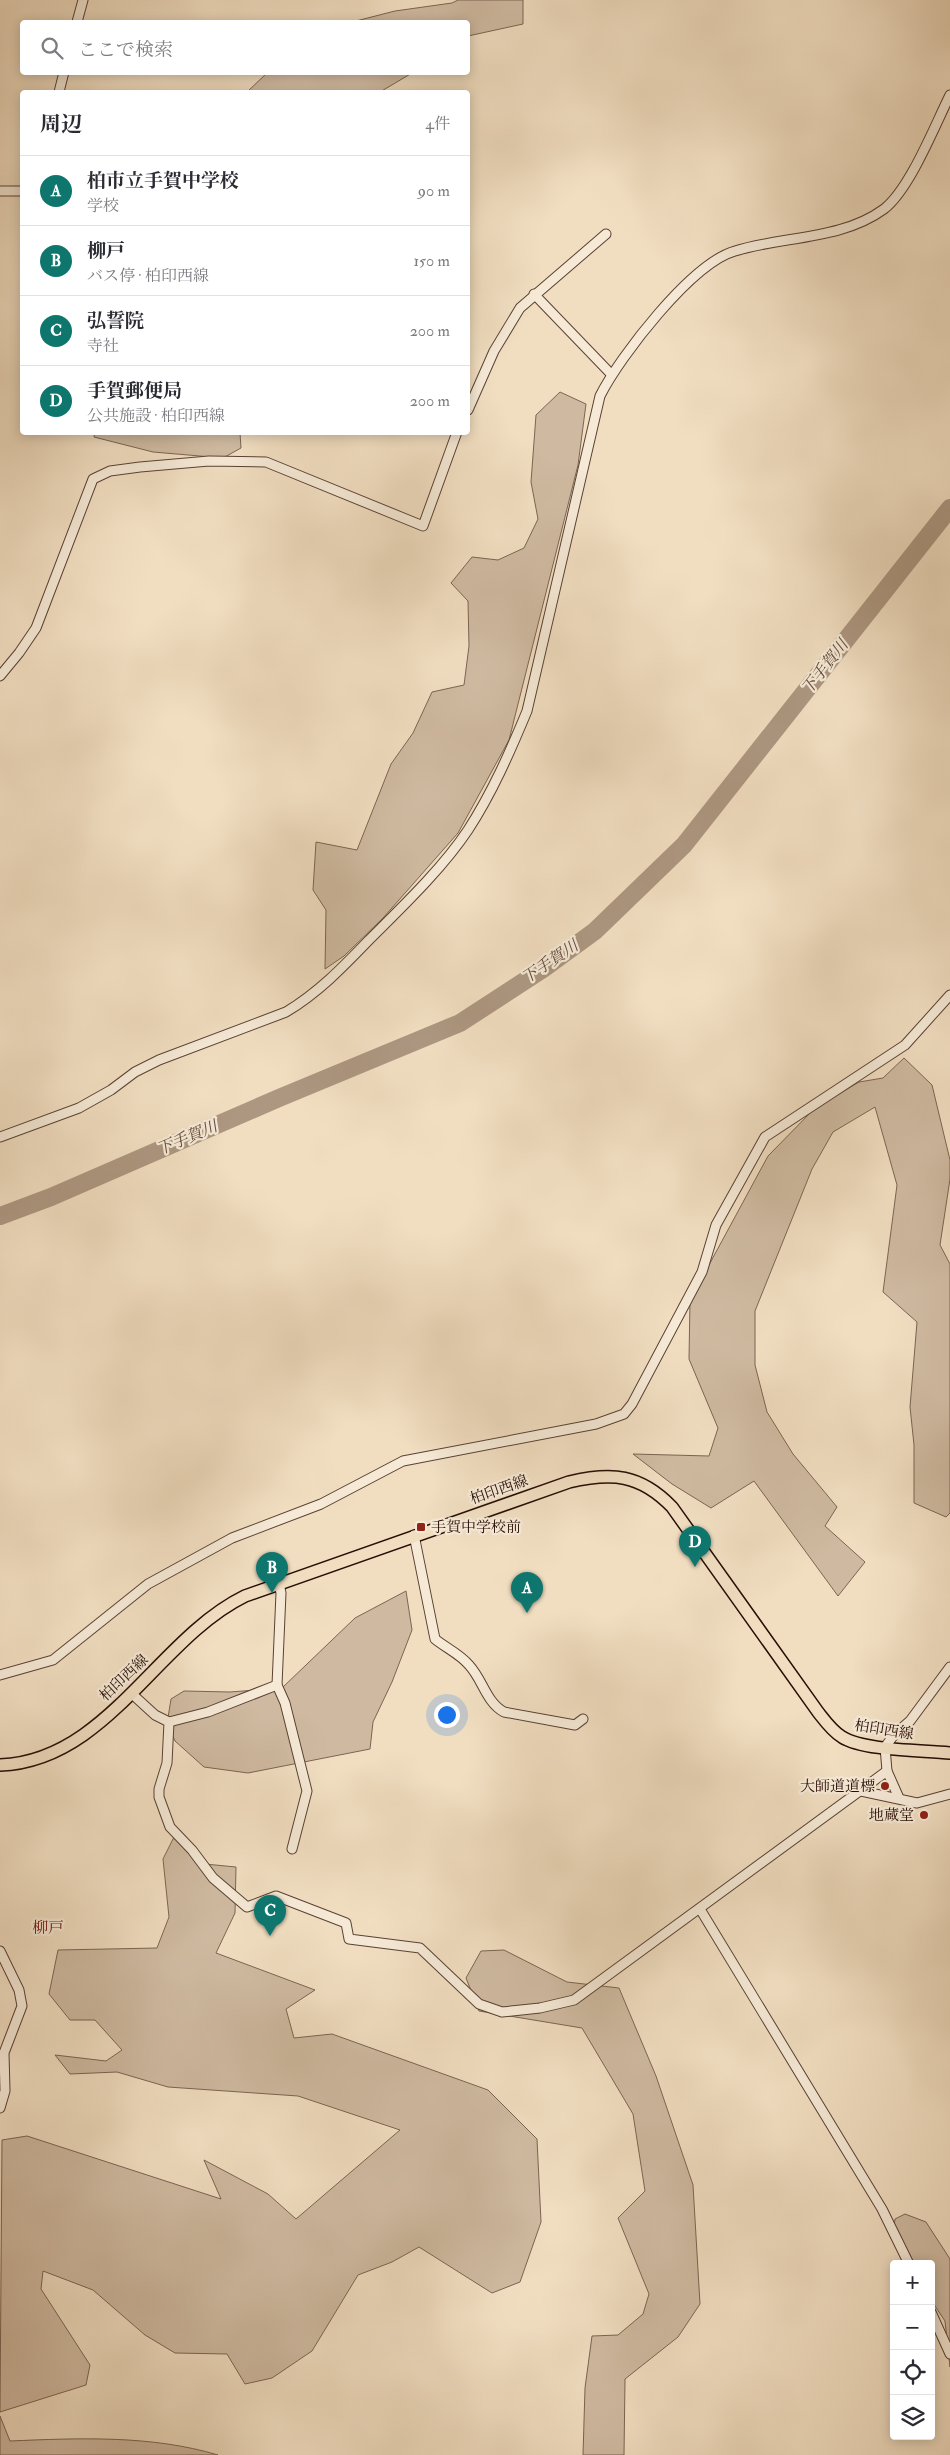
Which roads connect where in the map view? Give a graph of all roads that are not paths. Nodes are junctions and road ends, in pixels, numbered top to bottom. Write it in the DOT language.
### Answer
graph roads {
  1 [pos="83,0"];
  2 [pos="78,20"];
  3 [pos="63,75"];
  4 [pos="60,90"];
  5 [pos="950,95"];
  6 [pos="20,190"];
  7 [pos="0,191"];
  8 [pos="606,234"];
  9 [pos="534,294"];
  10 [pos="611,374"];
  11 [pos="470,405"];
  12 [pos="456,435"];
  13 [pos="0,676"];
  14 [pos="950,995"];
  15 [pos="0,1137"];
  16 [pos="414,1536"];
  17 [pos="279,1583"];
  18 [pos="950,1667"];
  19 [pos="0,1675"];
  20 [pos="276,1685"];
  21 [pos="131,1693"];
  22 [pos="583,1720"];
  23 [pos="169,1722"];
  24 [pos="884,1747"];
  25 [pos="950,1753"];
  26 [pos="0,1766"];
  27 [pos="887,1771"];
  28 [pos="861,1791"];
  29 [pos="950,1794"];
  30 [pos="899,1798"];
  31 [pos="292,1849"];
  32 [pos="700,1909"];
  33 [pos="0,1950"];
  34 [pos="2,2056"];
  35 [pos="0,2108"];
  36 [pos="908,2260"];
  37 [pos="935,2321"];
  38 [pos="950,2354"];
  1 -- 2 [label="street"];
  3 -- 4 [label="street"];
  5 -- 10 [label="street"];
  6 -- 7 [label="street"];
  8 -- 9 [label="street"];
  9 -- 10 [label="street"];
  9 -- 11 [label="street"];
  10 -- 15 [label="street"];
  12 -- 13 [label="street"];
  14 -- 19 [label="street"];
  16 -- 17 [label="main road, 柏印西線"];
  16 -- 22 [label="street"];
  16 -- 24 [label="main road, 柏印西線"];
  17 -- 20 [label="street"];
  17 -- 21 [label="main road, 柏印西線"];
  18 -- 24 [label="street"];
  20 -- 23 [label="street"];
  20 -- 31 [label="street"];
  21 -- 23 [label="street"];
  21 -- 26 [label="main road, 柏印西線"];
  23 -- 32 [label="street"];
  24 -- 25 [label="main road, 柏印西線"];
  24 -- 27 [label="street"];
  27 -- 28 [label="street"];
  27 -- 30 [label="street"];
  28 -- 30 [label="street"];
  28 -- 32 [label="street"];
  29 -- 30 [label="street"];
  32 -- 36 [label="street"];
  33 -- 34 [label="street"];
  34 -- 35 [label="street"];
  37 -- 38 [label="street"];
}
